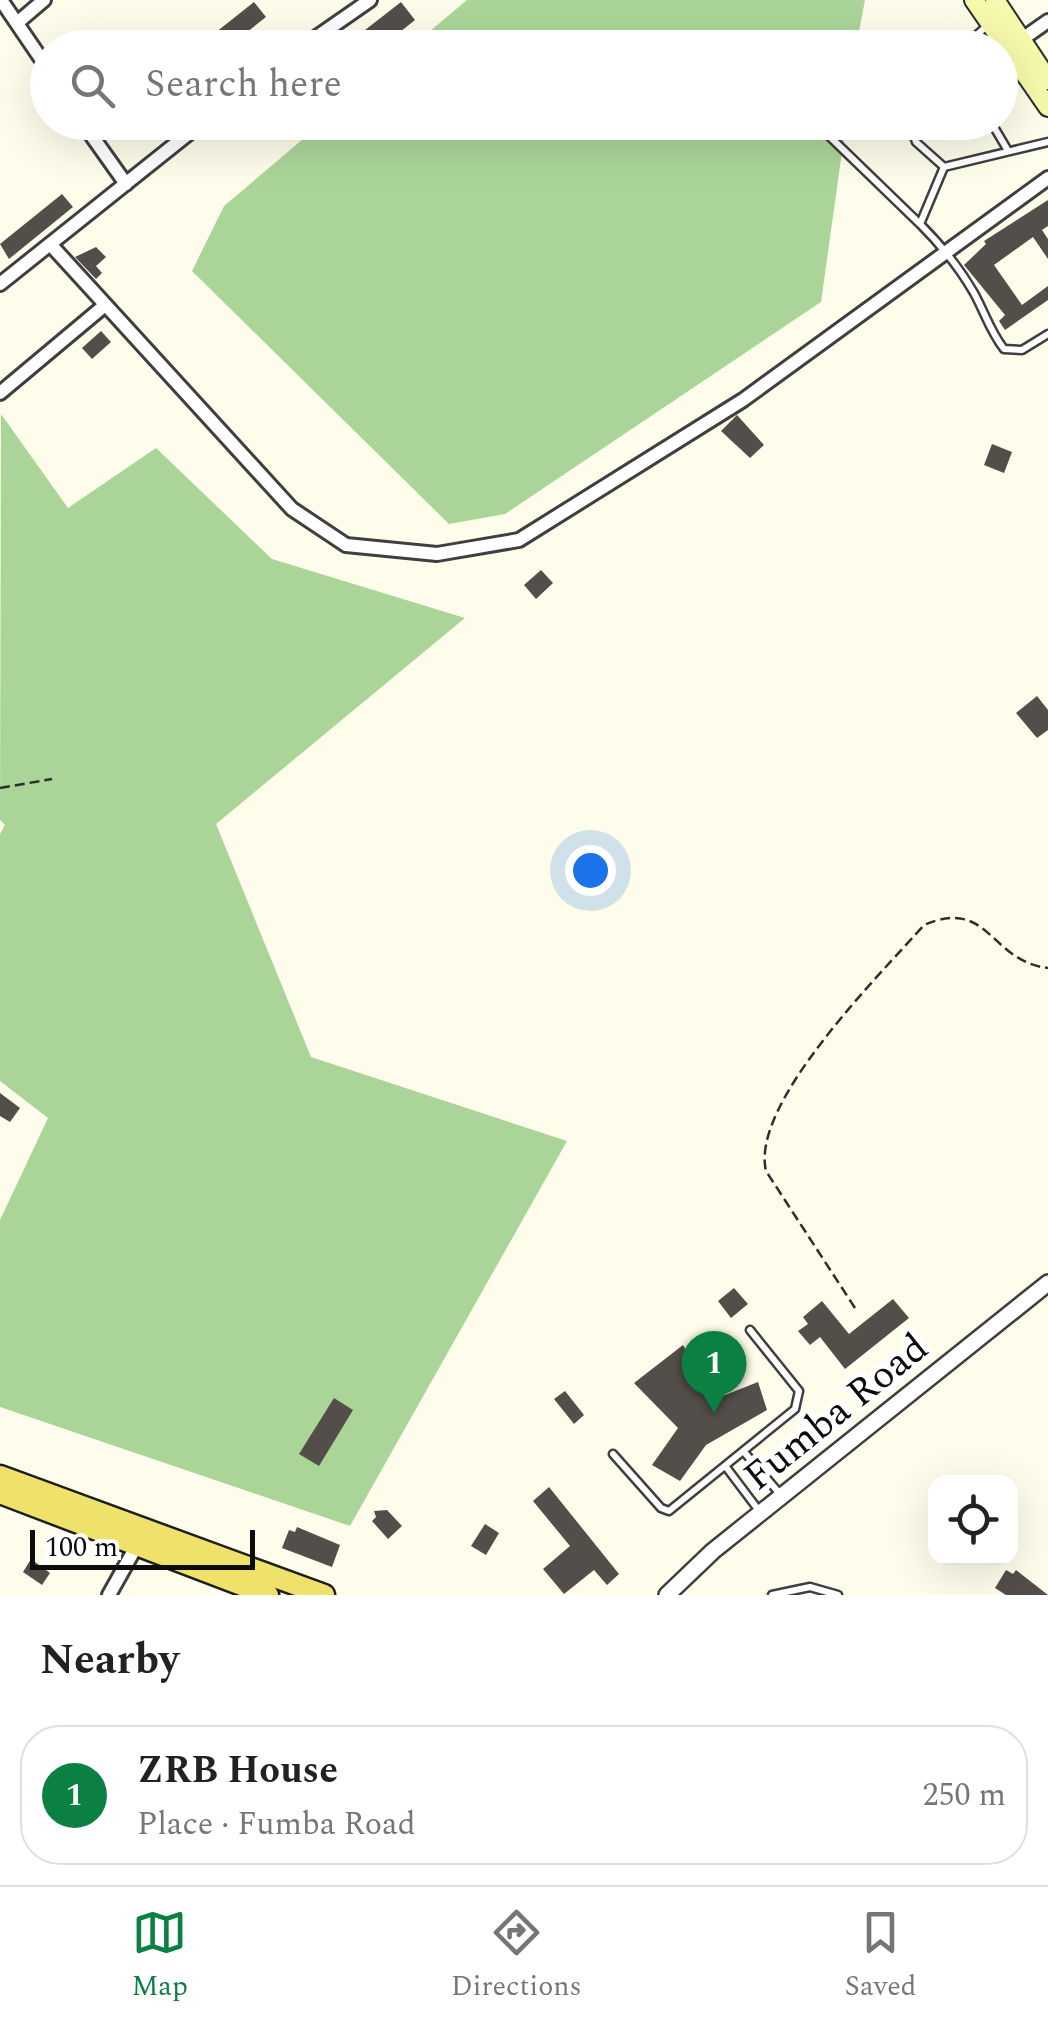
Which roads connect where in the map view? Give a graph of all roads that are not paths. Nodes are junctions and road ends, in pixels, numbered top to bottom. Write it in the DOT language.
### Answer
graph roads {
  1 [pos="1,0"];
  2 [pos="44,0"];
  3 [pos="370,0"];
  4 [pos="974,0"];
  5 [pos="995,0"];
  6 [pos="1048,21"];
  7 [pos="17,23"];
  8 [pos="990,24"];
  9 [pos="327,30"];
  10 [pos="983,30"];
  11 [pos="994,30"];
  12 [pos="1014,30"];
  13 [pos="1018,35"];
  14 [pos="1021,40"];
  15 [pos="30,42"];
  16 [pos="1018,64"];
  17 [pos="1048,80"];
  18 [pos="1048,107"];
  19 [pos="95,140"];
  20 [pos="181,140"];
  21 [pos="833,140"];
  22 [pos="915,140"];
  23 [pos="1002,140"];
  24 [pos="1048,142"];
  25 [pos="1007,149"];
  26 [pos="944,167"];
  27 [pos="1048,178"];
  28 [pos="126,184"];
  29 [pos="920,224"];
  30 [pos="50,244"];
  31 [pos="947,251"];
  32 [pos="0,284"];
  33 [pos="104,306"];
  34 [pos="1048,334"];
  35 [pos="0,393"];
  36 [pos="1048,1283"];
  37 [pos="750,1330"];
  38 [pos="745,1452"];
  39 [pos="613,1454"];
  40 [pos="726,1467"];
  41 [pos="0,1476"];
  42 [pos="0,1493"];
  43 [pos="782,1496"];
  44 [pos="761,1513"];
  45 [pos="136,1545"];
  46 [pos="235,1580"];
  47 [pos="109,1595"];
  48 [pos="268,1595"];
  49 [pos="324,1595"];
  50 [pos="667,1595"];
  51 [pos="772,1595"];
  52 [pos="838,1595"];
  1 -- 7 [label="street"];
  2 -- 7 [label="street"];
  3 -- 9 [label="street"];
  4 -- 8 [label="main road"];
  5 -- 12 [label="main road"];
  6 -- 14 [label="street"];
  7 -- 15 [label="street"];
  8 -- 10 [label="lane"];
  8 -- 11 [label="main road"];
  13 -- 14 [label="main road"];
  14 -- 17 [label="main road"];
  16 -- 18 [label="main road"];
  19 -- 28 [label="street"];
  20 -- 28 [label="street"];
  21 -- 29 [label="lane"];
  22 -- 26 [label="lane"];
  23 -- 25 [label="lane"];
  24 -- 25 [label="lane"];
  25 -- 26 [label="lane"];
  26 -- 29 [label="lane"];
  27 -- 31 [label="street"];
  28 -- 30 [label="street"];
  29 -- 31 [label="lane"];
  30 -- 32 [label="street"];
  30 -- 33 [label="street"];
  31 -- 33 [label="street"];
  31 -- 34 [label="lane"];
  33 -- 35 [label="street"];
  36 -- 43 [label="street, Fumba Road"];
  37 -- 38 [label="lane"];
  38 -- 40 [label="lane"];
  38 -- 43 [label="lane"];
  39 -- 40 [label="lane"];
  40 -- 44 [label="lane"];
  41 -- 46 [label="main road"];
  42 -- 45 [label="main road"];
  43 -- 44 [label="street, Fumba Road"];
  44 -- 50 [label="street, Fumba Road"];
  45 -- 46 [label="main road"];
  45 -- 47 [label="street"];
  46 -- 48 [label="main road"];
  46 -- 49 [label="main road"];
  51 -- 52 [label="lane"];
}
